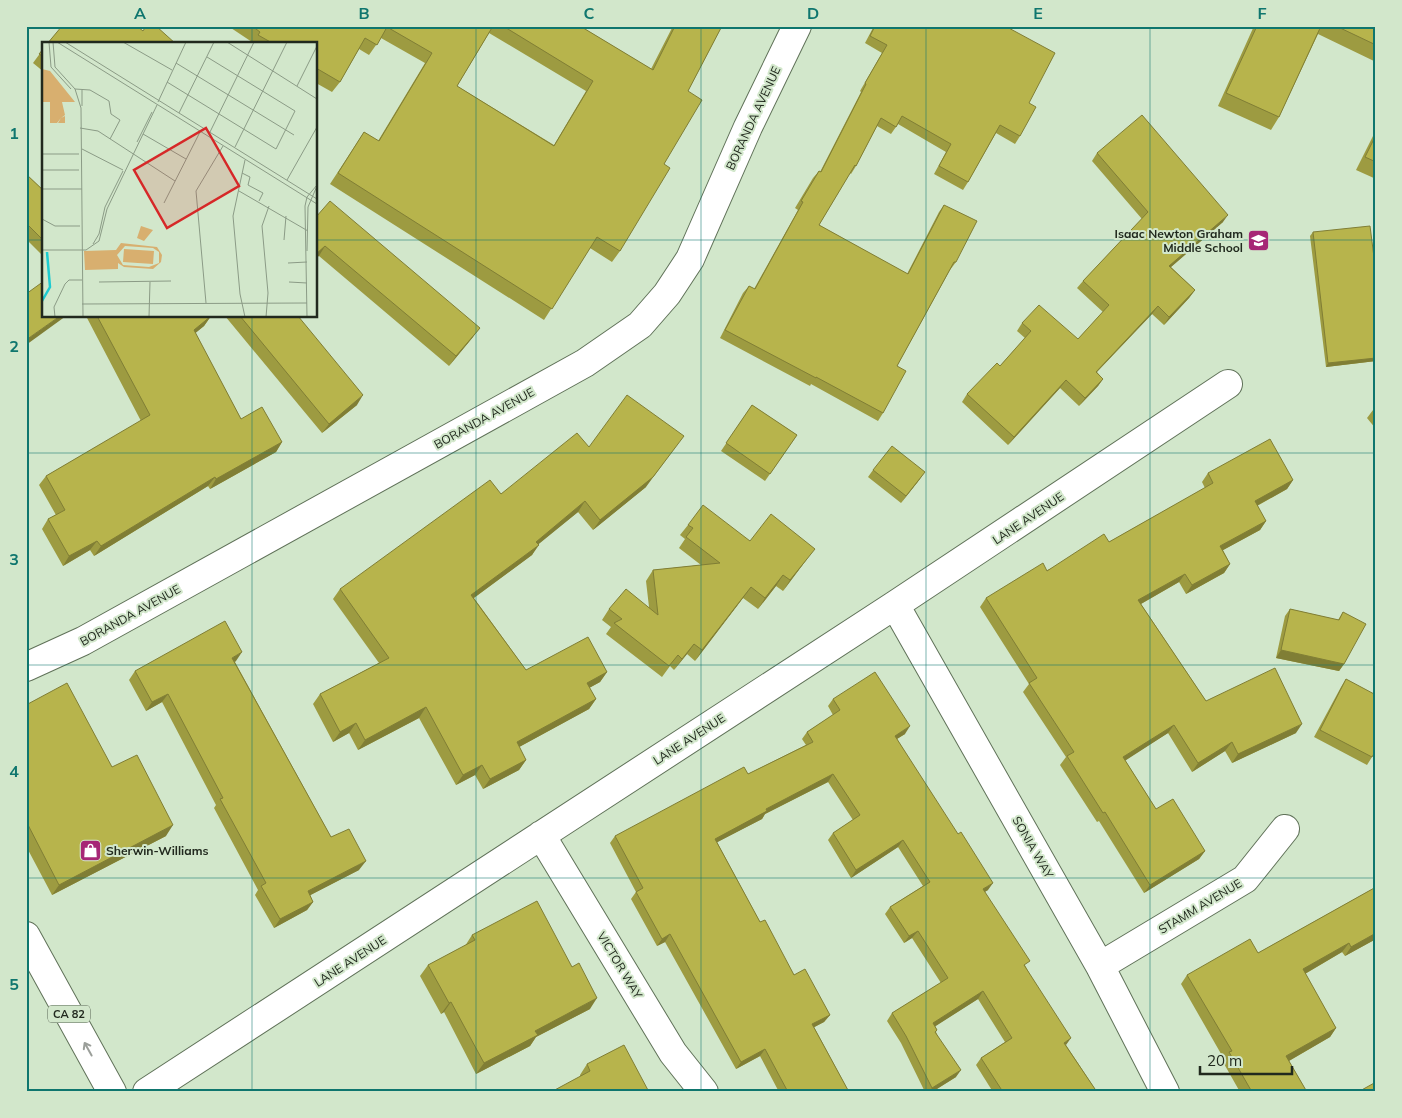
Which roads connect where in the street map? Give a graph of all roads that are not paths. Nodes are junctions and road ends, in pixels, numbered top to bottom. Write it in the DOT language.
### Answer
graph roads {
  1 [pos="797,26"];
  2 [pos="1228,384"];
  3 [pos="895,605"];
  4 [pos="26,668"];
  5 [pos="1284,829"];
  6 [pos="541,835"];
  7 [pos="26,936"];
  8 [pos="1100,966"];
  9 [pos="112,1092"];
  10 [pos="148,1092"];
  11 [pos="704,1092"];
  12 [pos="1165,1092"];
  1 -- 4 [label="street, BORANDA AVENUE"];
  2 -- 3 [label="street, LANE AVENUE"];
  3 -- 6 [label="street, LANE AVENUE"];
  3 -- 8 [label="street, SONIA WAY"];
  5 -- 8 [label="street, STAMM AVENUE"];
  6 -- 10 [label="street, LANE AVENUE"];
  6 -- 11 [label="street, VICTOR WAY"];
  9 -- 7 [label="street, CA 82, one-way"];
  8 -- 12 [label="street, SONIA WAY"];
}
